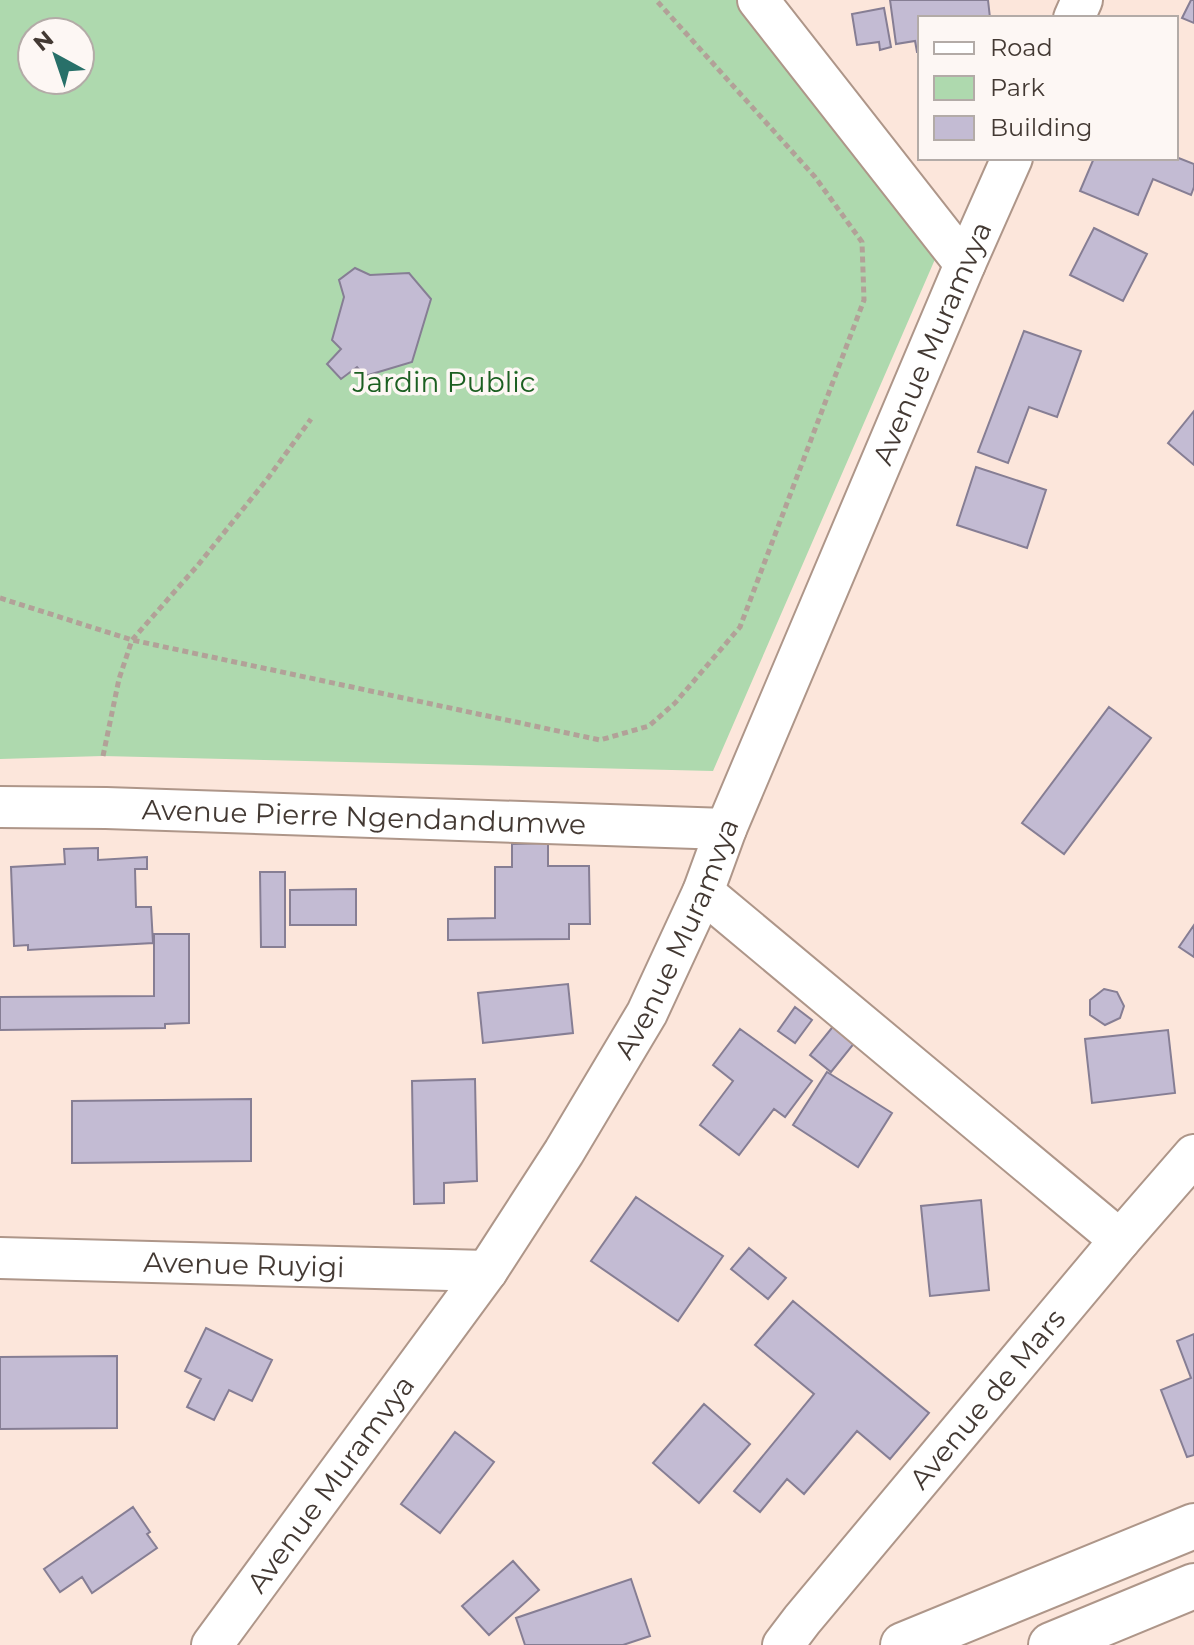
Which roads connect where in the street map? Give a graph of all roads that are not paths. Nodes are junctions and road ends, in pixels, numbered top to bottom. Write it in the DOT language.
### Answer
graph roads {
  1 [pos="758,0"];
  2 [pos="1011,160"];
  3 [pos="965,264"];
  4 [pos="0,807"];
  5 [pos="726,829"];
  6 [pos="703,892"];
  7 [pos="1194,1155"];
  8 [pos="1120,1240"];
  9 [pos="0,1258"];
  10 [pos="487,1271"];
  11 [pos="1194,1526"];
  12 [pos="1194,1586"];
  13 [pos="212,1645"];
  14 [pos="783,1645"];
  15 [pos="903,1645"];
  16 [pos="1051,1645"];
  1 -- 3 [label="street"];
  2 -- 3 [label="street, Avenue Muramvya"];
  3 -- 5 [label="street, Avenue Muramvya"];
  4 -- 5 [label="street, Avenue Pierre Ngendandumwe"];
  5 -- 6 [label="street, Avenue Muramvya"];
  6 -- 8 [label="street"];
  6 -- 10 [label="street, Avenue Muramvya"];
  7 -- 8 [label="street, Avenue de Mars"];
  8 -- 14 [label="street, Avenue de Mars"];
  9 -- 10 [label="street, Avenue Ruyigi"];
  10 -- 13 [label="street, Avenue Muramvya"];
  11 -- 15 [label="main road"];
  12 -- 16 [label="main road"];
}
